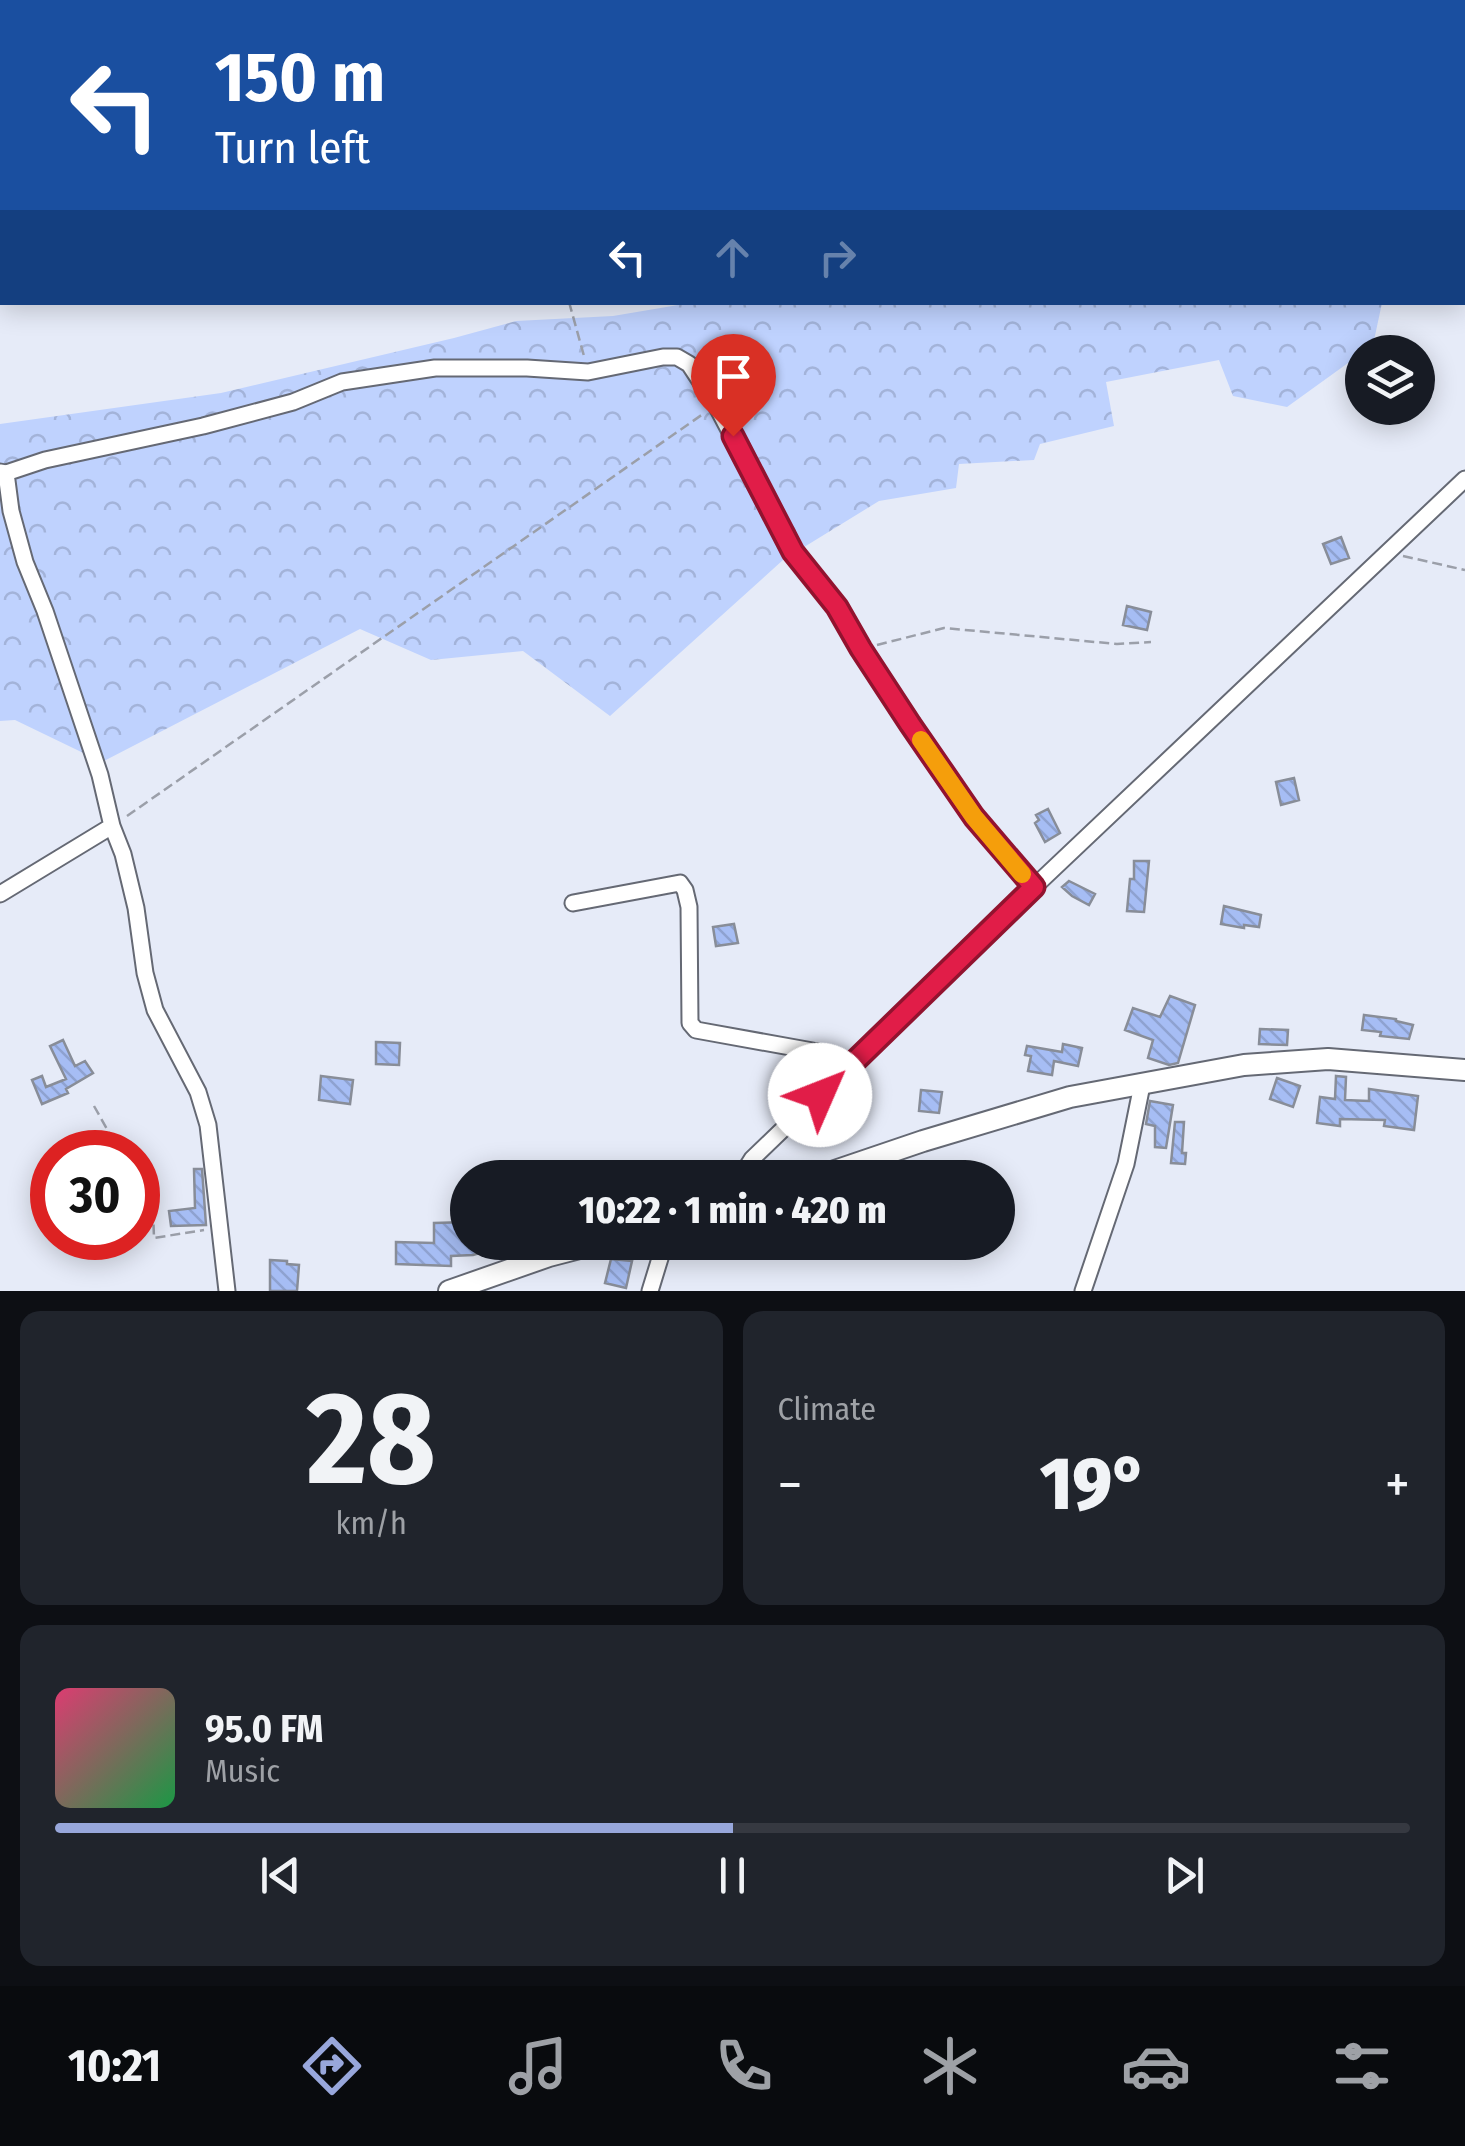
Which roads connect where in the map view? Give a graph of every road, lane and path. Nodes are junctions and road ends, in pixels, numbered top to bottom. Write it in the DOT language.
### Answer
graph roads {
  1 [pos="570,305"];
  2 [pos="588,372"];
  3 [pos="716,405"];
  4 [pos="3,472"];
  5 [pos="1465,479"];
  6 [pos="1386,553"];
  7 [pos="1465,570"];
  8 [pos="1151,642"];
  9 [pos="861,649"];
  10 [pos="112,826"];
  11 [pos="1034,887"];
  12 [pos="0,894"];
  13 [pos="572,903"];
  14 [pos="848,1068"];
  15 [pos="1465,1070"];
  16 [pos="1142,1085"];
  17 [pos="94,1106"];
  18 [pos="108,1130"];
  19 [pos="751,1160"];
  20 [pos="867,1160"];
  21 [pos="221,1227"];
  22 [pos="160,1237"];
  23 [pos="538,1260"];
  24 [pos="659,1260"];
  25 [pos="227,1291"];
  26 [pos="449,1291"];
  27 [pos="650,1291"];
  28 [pos="1084,1291"];
  1 -- 2 [label="path"];
  2 -- 3 [label="street"];
  2 -- 4 [label="street"];
  3 -- 9 [label="street"];
  3 -- 10 [label="path"];
  4 -- 10 [label="street"];
  5 -- 6 [label="street"];
  6 -- 7 [label="path"];
  6 -- 11 [label="street"];
  8 -- 9 [label="path"];
  9 -- 11 [label="street"];
  10 -- 12 [label="street"];
  10 -- 21 [label="street"];
  11 -- 14 [label="street"];
  13 -- 14 [label="street"];
  14 -- 19 [label="street"];
  15 -- 16 [label="street"];
  16 -- 20 [label="street"];
  16 -- 28 [label="street"];
  17 -- 18 [label="path"];
  21 -- 22 [label="path"];
  21 -- 25 [label="street"];
  23 -- 26 [label="street"];
  24 -- 27 [label="street"];
}
